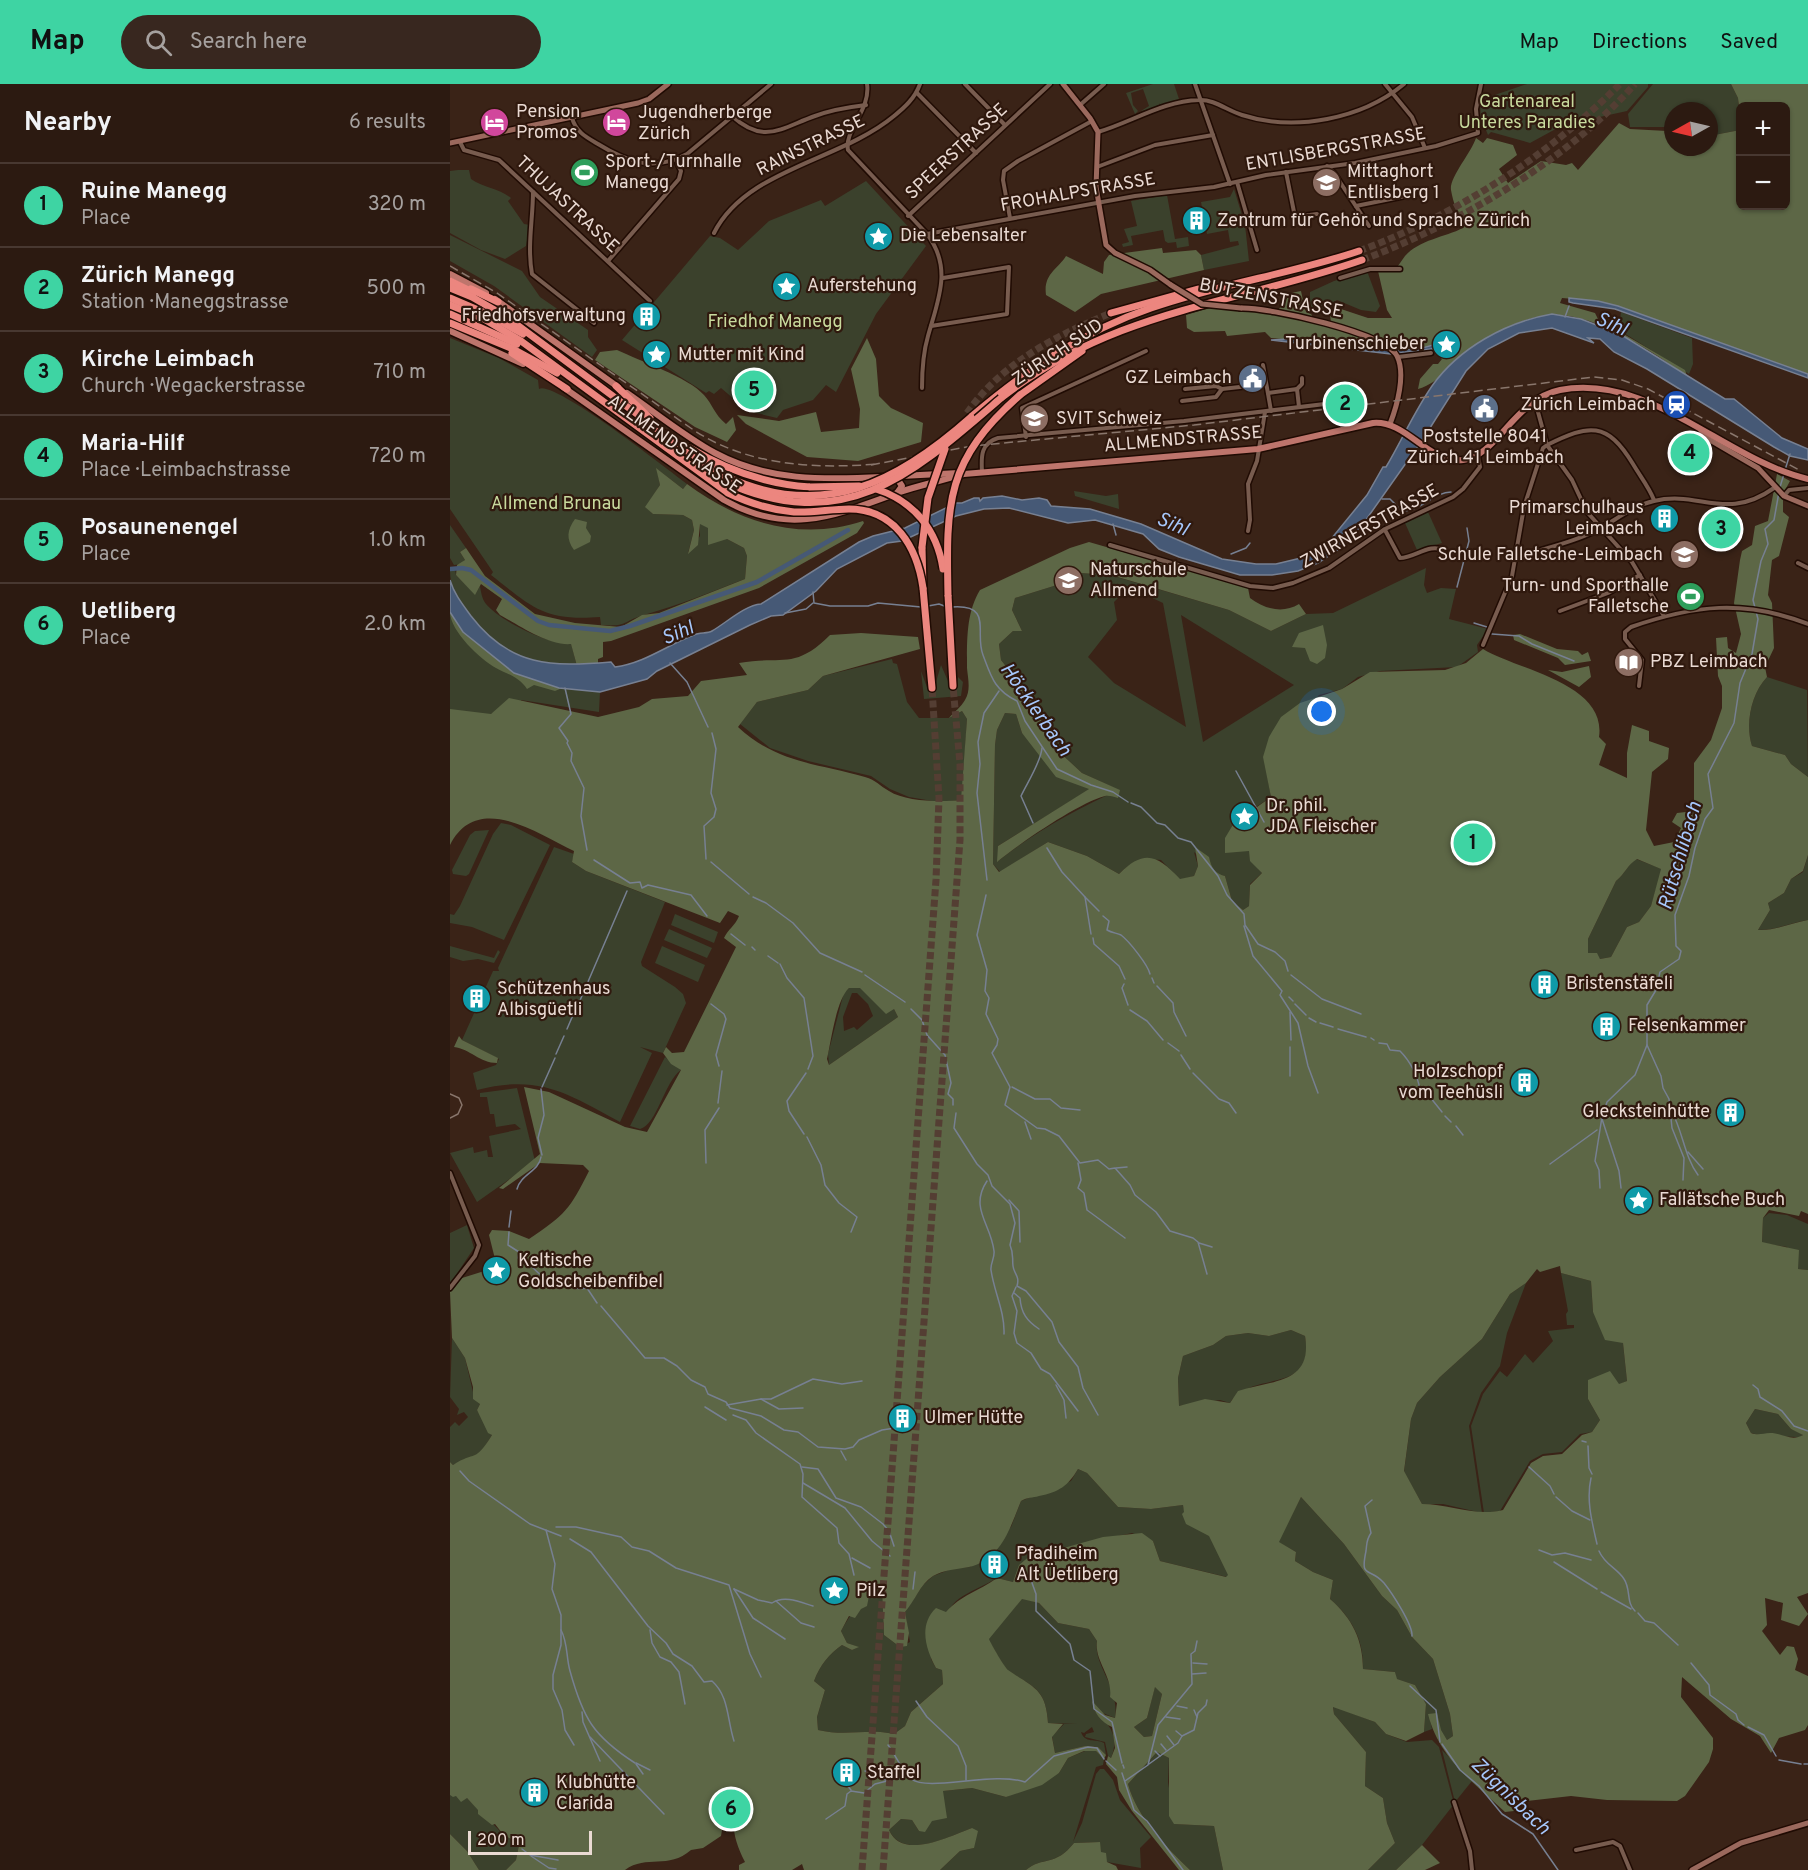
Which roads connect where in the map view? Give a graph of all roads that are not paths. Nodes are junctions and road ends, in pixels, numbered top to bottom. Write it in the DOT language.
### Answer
graph roads {
  1 [pos="668,84"];
  2 [pos="771,84"];
  3 [pos="867,84"];
  4 [pos="920,84"];
  5 [pos="965,84"];
  6 [pos="1050,84"];
  7 [pos="1063,84"];
  8 [pos="1104,84"];
  9 [pos="1195,84"];
  10 [pos="1385,84"];
  11 [pos="1404,84"];
  12 [pos="1481,84"];
  13 [pos="917,93"];
  14 [pos="1392,94"];
  15 [pos="1201,99"];
  16 [pos="866,105"];
  17 [pos="1080,105"];
  18 [pos="732,116"];
  19 [pos="572,118"];
  20 [pos="1092,121"];
  21 [pos="1005,125"];
  22 [pos="1098,132"];
  23 [pos="1213,135"];
  24 [pos="459,142"];
  25 [pos="450,145"];
  26 [pos="847,146"];
  27 [pos="1425,147"];
  28 [pos="976,153"];
  29 [pos="676,160"];
  30 [pos="1327,166"];
  31 [pos="1097,167"];
  32 [pos="1286,172"];
  33 [pos="1233,183"];
  34 [pos="533,191"];
  35 [pos="1415,194"];
  36 [pos="1098,203"];
  37 [pos="1356,206"];
  38 [pos="1317,214"];
  39 [pos="908,216"];
  40 [pos="1010,219"];
  41 [pos="1369,226"];
  42 [pos="714,233"];
  43 [pos="927,234"];
  44 [pos="1257,250"];
  45 [pos="1359,251"];
  46 [pos="1362,260"];
  47 [pos="608,261"];
  48 [pos="1400,269"];
  49 [pos="450,274"];
  50 [pos="942,278"];
  51 [pos="1340,278"];
  52 [pos="450,281"];
  53 [pos="1241,282"];
  54 [pos="450,288"];
  55 [pos="450,298"];
  56 [pos="650,301"];
  57 [pos="498,302"];
  58 [pos="450,305"];
  59 [pos="1111,313"];
  60 [pos="450,314"];
  61 [pos="450,323"];
  62 [pos="594,323"];
  63 [pos="931,326"];
  64 [pos="450,331"];
  65 [pos="1118,331"];
  66 [pos="483,337"];
  67 [pos="546,348"];
  68 [pos="1146,351"];
  69 [pos="1396,353"];
  70 [pos="1431,353"];
  71 [pos="548,362"];
  72 [pos="1263,366"];
  73 [pos="573,367"];
  74 [pos="1024,377"];
  75 [pos="1302,378"];
  76 [pos="1266,384"];
  77 [pos="616,386"];
  78 [pos="922,388"];
  79 [pos="567,389"];
  80 [pos="1185,389"];
  81 [pos="1222,389"];
  82 [pos="1297,389"];
  83 [pos="585,390"];
  84 [pos="1268,393"];
  85 [pos="1358,400"];
  86 [pos="1535,401"];
  87 [pos="1182,402"];
  88 [pos="1299,407"];
  89 [pos="1271,411"];
  90 [pos="1265,412"];
  91 [pos="967,413"];
  92 [pos="1390,424"];
  93 [pos="658,428"];
  94 [pos="1700,429"];
  95 [pos="668,434"];
  96 [pos="1026,437"];
  97 [pos="1547,445"];
  98 [pos="1258,448"];
  99 [pos="673,452"];
  100 [pos="1478,456"];
  101 [pos="982,472"];
  102 [pos="964,474"];
  103 [pos="728,476"];
  104 [pos="896,477"];
  105 [pos="1808,479"];
  106 [pos="1808,488"];
  107 [pos="1779,492"];
  108 [pos="896,494"];
  109 [pos="1654,501"];
  110 [pos="1808,506"];
  111 [pos="1600,528"];
  112 [pos="1385,530"];
  113 [pos="1248,531"];
  114 [pos="1110,545"];
  115 [pos="1445,551"];
  116 [pos="1517,553"];
  117 [pos="1798,563"];
  118 [pos="1808,568"];
  119 [pos="1640,575"];
  120 [pos="923,588"];
  121 [pos="948,595"];
  122 [pos="1560,611"];
  123 [pos="1664,616"];
  124 [pos="1808,624"];
  125 [pos="1483,645"];
  126 [pos="953,686"];
  127 [pos="1639,686"];
  128 [pos="932,688"];
  129 [pos="450,1173"];
  130 [pos="450,1288"];
  131 [pos="1454,1802"];
  132 [pos="1808,1823"];
  133 [pos="1576,1850"];
  134 [pos="1473,1870"];
  135 [pos="1630,1870"];
  136 [pos="1692,1870"];
  1 -- 19 [label="main road"];
  2 -- 18 [label="street"];
  3 -- 16 [label="street"];
  4 -- 13 [label="street, RAINSTRASSE"];
  5 -- 21 [label="street"];
  6 -- 21 [label="street, SPEERSTRASSE"];
  7 -- 17 [label="main road"];
  8 -- 17 [label="street"];
  9 -- 15 [label="street"];
  10 -- 14 [label="street"];
  11 -- 14 [label="street"];
  12 -- 27 [label="street, ENTLISBERGSTRASSE"];
  13 -- 26 [label="street, RAINSTRASSE"];
  13 -- 28 [label="street"];
  14 -- 15 [label="street"];
  14 -- 27 [label="street"];
  15 -- 22 [label="street"];
  15 -- 23 [label="street"];
  16 -- 18 [label="street"];
  16 -- 26 [label="street"];
  17 -- 20 [label="main road"];
  18 -- 29 [label="street"];
  19 -- 24 [label="main road"];
  19 -- 29 [label="street"];
  20 -- 22 [label="main road"];
  20 -- 40 [label="street"];
  21 -- 28 [label="street, SPEERSTRASSE"];
  22 -- 31 [label="main road, BUTZENSTRASSE"];
  23 -- 31 [label="street"];
  23 -- 33 [label="street"];
  24 -- 25 [label="main road"];
  24 -- 34 [label="street, THUJASTRASSE"];
  26 -- 39 [label="street"];
  26 -- 42 [label="street, RAINSTRASSE"];
  27 -- 30 [label="street, ENTLISBERGSTRASSE"];
  28 -- 39 [label="street, SPEERSTRASSE"];
  29 -- 47 [label="street"];
  30 -- 32 [label="street, ENTLISBERGSTRASSE"];
  30 -- 37 [label="street"];
  31 -- 36 [label="main road, BUTZENSTRASSE"];
  32 -- 33 [label="street, ENTLISBERGSTRASSE"];
  32 -- 38 [label="street"];
  33 -- 36 [label="street, FROHALPSTRASSE"];
  33 -- 44 [label="street"];
  34 -- 47 [label="street, THUJASTRASSE"];
  34 -- 62 [label="street"];
  35 -- 37 [label="street"];
  36 -- 40 [label="street, FROHALPSTRASSE"];
  36 -- 69 [label="main road, BUTZENSTRASSE, bridge"];
  37 -- 41 [label="street"];
  39 -- 43 [label="street"];
  40 -- 43 [label="street, FROHALPSTRASSE"];
  43 -- 50 [label="street"];
  45 -- 53 [label="highway"];
  46 -- 65 [label="highway"];
  47 -- 56 [label="street, THUJASTRASSE"];
  48 -- 51 [label="street"];
  49 -- 57 [label="main road, ALLMENDSTRASSE"];
  50 -- 63 [label="street"];
  50 -- 63 [label="street"];
  52 -- 57 [label="highway"];
  52 -- 73 [label="highway"];
  53 -- 59 [label="highway"];
  53 -- 74 [label="highway"];
  54 -- 67 [label="highway"];
  55 -- 67 [label="highway"];
  57 -- 77 [label="main road, ALLMENDSTRASSE"];
  58 -- 71 [label="highway"];
  60 -- 71 [label="highway"];
  61 -- 66 [label="highway"];
  63 -- 78 [label="street"];
  64 -- 79 [label="main road, ALLMENDSTRASSE"];
  65 -- 74 [label="highway"];
  65 -- 121 [label="highway, ZÜRICH SÜD, bridge"];
  66 -- 79 [label="highway"];
  66 -- 83 [label="highway"];
  67 -- 73 [label="highway"];
  68 -- 96 [label="street"];
  69 -- 70 [label="street"];
  69 -- 92 [label="main road"];
  71 -- 83 [label="highway"];
  72 -- 76 [label="street"];
  73 -- 93 [label="highway"];
  74 -- 103 [label="highway, bridge"];
  75 -- 82 [label="street"];
  76 -- 81 [label="street"];
  76 -- 84 [label="street"];
  77 -- 95 [label="highway"];
  77 -- 104 [label="main road, ALLMENDSTRASSE"];
  79 -- 108 [label="main road, ALLMENDSTRASSE"];
  80 -- 81 [label="street"];
  81 -- 87 [label="street"];
  82 -- 84 [label="street"];
  82 -- 88 [label="street"];
  83 -- 99 [label="highway"];
  84 -- 89 [label="street"];
  85 -- 88 [label="street"];
  86 -- 94 [label="main road"];
  86 -- 97 [label="street"];
  86 -- 100 [label="main road"];
  88 -- 89 [label="street"];
  89 -- 90 [label="street"];
  90 -- 96 [label="street"];
  90 -- 98 [label="street"];
  91 -- 120 [label="highway, bridge"];
  92 -- 98 [label="main road, ALLMENDSTRASSE"];
  92 -- 100 [label="main road"];
  93 -- 95 [label="highway"];
  93 -- 103 [label="highway"];
  94 -- 105 [label="main road"];
  94 -- 107 [label="main road"];
  95 -- 103 [label="highway"];
  96 -- 101 [label="street"];
  97 -- 109 [label="street"];
  97 -- 111 [label="street"];
  97 -- 116 [label="street"];
  98 -- 101 [label="main road, ALLMENDSTRASSE"];
  98 -- 113 [label="street"];
  99 -- 103 [label="highway"];
  99 -- 120 [label="highway, bridge"];
  100 -- 112 [label="street, ZWIRNERSTRASSE"];
  101 -- 102 [label="main road, ALLMENDSTRASSE"];
  102 -- 104 [label="main road, ALLMENDSTRASSE"];
  102 -- 108 [label="main road, ALLMENDSTRASSE"];
  103 -- 121 [label="highway, bridge"];
  104 -- 108 [label="main road"];
  106 -- 107 [label="street"];
  107 -- 109 [label="street"];
  107 -- 110 [label="main road"];
  109 -- 111 [label="street"];
  111 -- 116 [label="street"];
  111 -- 119 [label="street"];
  112 -- 114 [label="street, ZWIRNERSTRASSE"];
  112 -- 115 [label="street"];
  116 -- 125 [label="street"];
  117 -- 118 [label="street"];
  119 -- 122 [label="street"];
  119 -- 123 [label="street"];
  120 -- 128 [label="highway"];
  121 -- 126 [label="highway"];
  123 -- 124 [label="street"];
  123 -- 127 [label="street"];
  129 -- 130 [label="street"];
  131 -- 134 [label="street"];
  132 -- 136 [label="main road"];
  133 -- 135 [label="street"];
}
